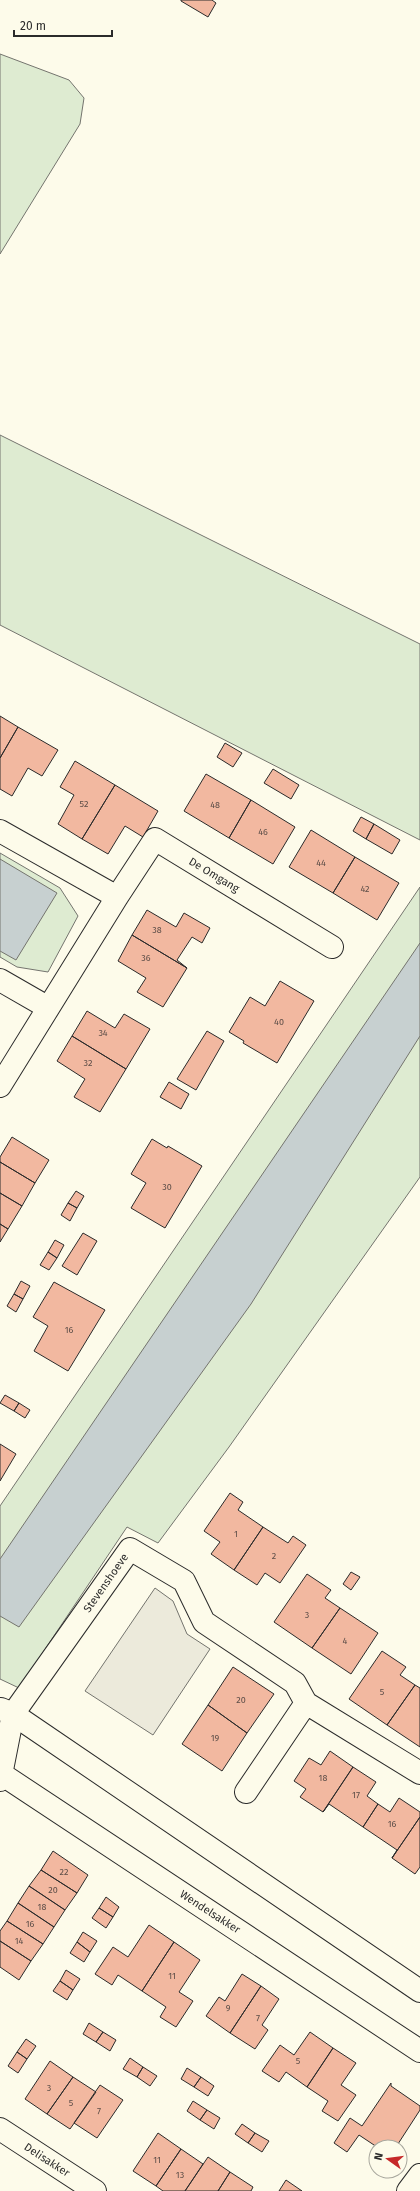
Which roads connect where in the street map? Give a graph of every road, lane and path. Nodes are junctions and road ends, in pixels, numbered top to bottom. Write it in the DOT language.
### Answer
graph roads {
  1 [pos="0,831"];
  2 [pos="117,897"];
  3 [pos="332,947"];
  4 [pos="0,980"];
  5 [pos="47,1007"];
  6 [pos="0,1086"];
  7 [pos="306,1703"];
  8 [pos="6,1711"];
  9 [pos="420,1773"];
  10 [pos="1,1776"];
  11 [pos="246,1792"];
  12 [pos="420,1991"];
  13 [pos="420,2051"];
  14 [pos="0,2129"];
  15 [pos="420,2175"];
  16 [pos="95,2191"];
  17 [pos="408,2191"];
  1 -- 2 [label="street"];
  2 -- 3 [label="street, De Omgang"];
  2 -- 5 [label="street, De Omgang"];
  4 -- 5 [label="street"];
  5 -- 6 [label="street, De Omgang"];
  7 -- 8 [label="street, Stevenshoeve"];
  7 -- 9 [label="street, Stevenshoeve"];
  7 -- 11 [label="street"];
  8 -- 10 [label="street"];
  8 -- 12 [label="street"];
  10 -- 13 [label="street, Wendelsakker"];
  14 -- 16 [label="street, Delisakker"];
  15 -- 17 [label="street"];
}
